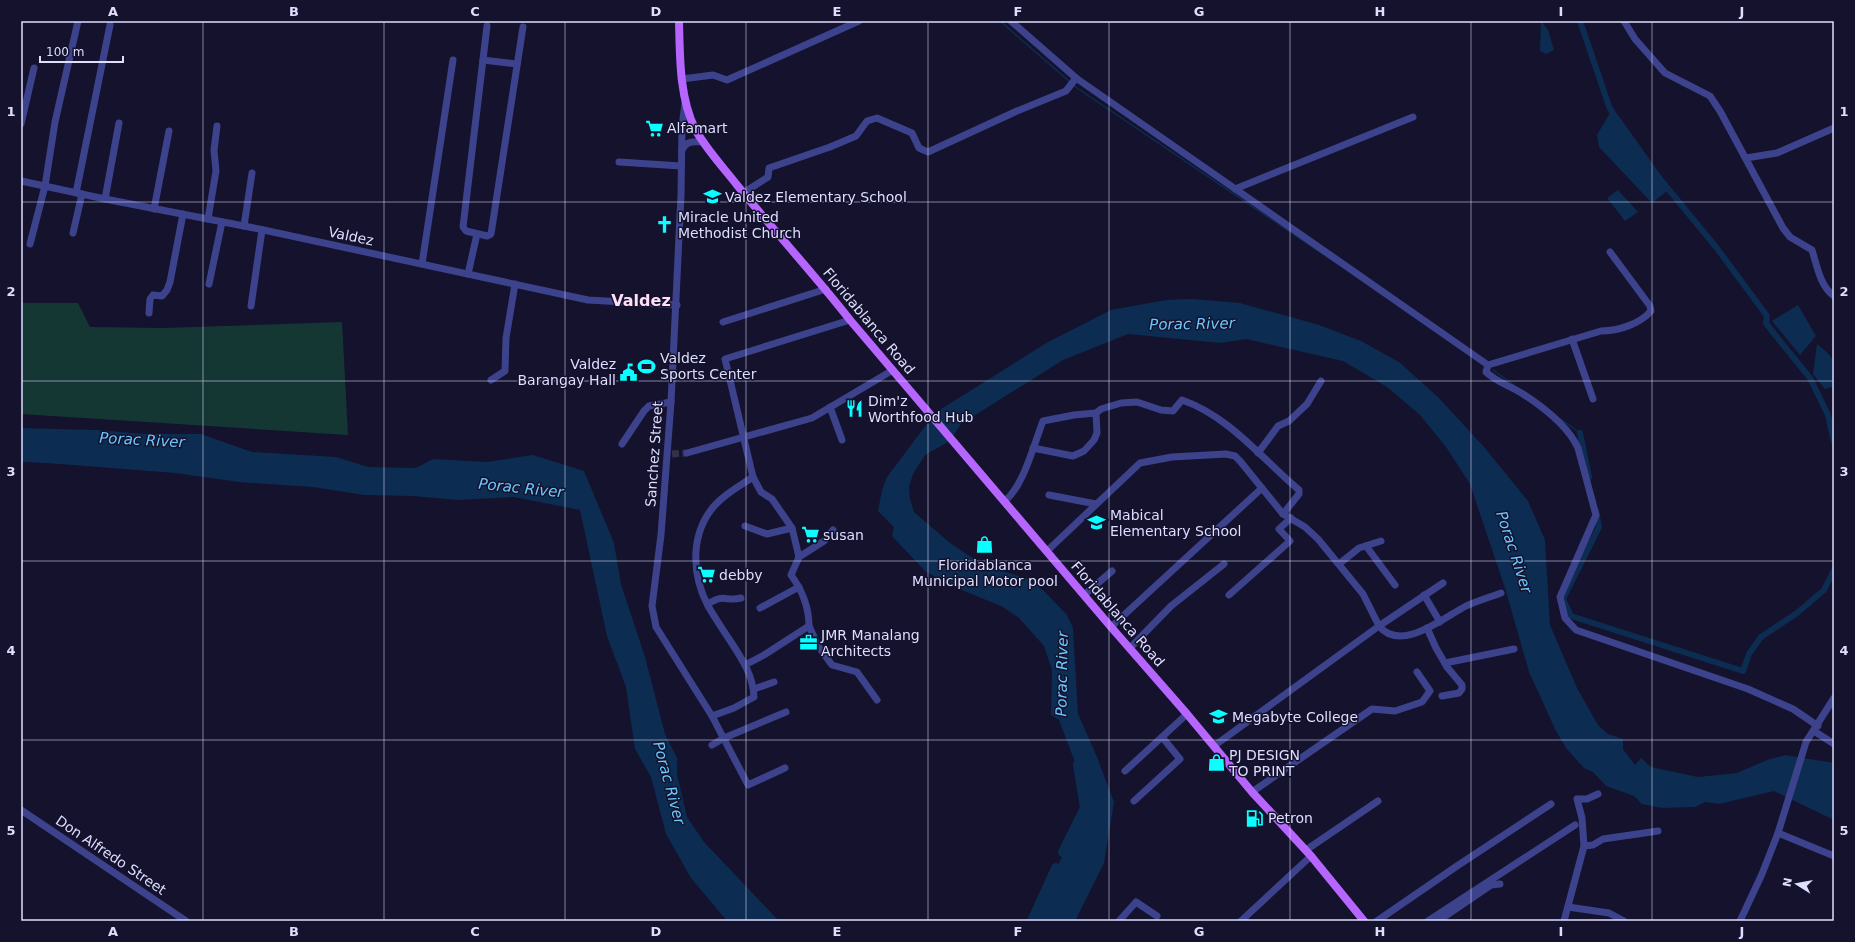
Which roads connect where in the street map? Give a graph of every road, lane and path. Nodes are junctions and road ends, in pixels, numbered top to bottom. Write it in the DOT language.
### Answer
graph roads {
  1 [pos="78,21"];
  2 [pos="679,21"];
  3 [pos="859,21"];
  4 [pos="1011,21"];
  5 [pos="1624,21"];
  6 [pos="110,25"];
  7 [pos="488,26"];
  8 [pos="523,27"];
  9 [pos="453,60"];
  10 [pos="483,60"];
  11 [pos="517,64"];
  12 [pos="34,68"];
  13 [pos="1076,78"];
  14 [pos="682,79"];
  15 [pos="686,98"];
  16 [pos="1413,117"];
  17 [pos="119,123"];
  18 [pos="21,124"];
  19 [pos="217,126"];
  20 [pos="1834,128"];
  21 [pos="169,131"];
  22 [pos="704,142"];
  23 [pos="682,150"];
  24 [pos="1746,158"];
  25 [pos="619,162"];
  26 [pos="681,166"];
  27 [pos="252,173"];
  28 [pos="21,181"];
  29 [pos="44,186"];
  30 [pos="1235,188"];
  31 [pos="79,193"];
  32 [pos="743,193"];
  33 [pos="105,199"];
  34 [pos="154,209"];
  35 [pos="183,214"];
  36 [pos="208,219"];
  37 [pos="222,222"];
  38 [pos="244,226"];
  39 [pos="262,230"];
  40 [pos="74,234"];
  41 [pos="477,234"];
  42 [pos="30,244"];
  43 [pos="1610,252"];
  44 [pos="422,264"];
  45 [pos="468,274"];
  46 [pos="209,284"];
  47 [pos="515,284"];
  48 [pos="826,289"];
  49 [pos="1834,296"];
  50 [pos="676,305"];
  51 [pos="251,306"];
  52 [pos="149,313"];
  53 [pos="850,320"];
  54 [pos="723,322"];
  55 [pos="1572,339"];
  56 [pos="1488,365"];
  57 [pos="893,370"];
  58 [pos="491,380"];
  59 [pos="1321,381"];
  60 [pos="1593,399"];
  61 [pos="671,402"];
  62 [pos="830,407"];
  63 [pos="1096,413"];
  64 [pos="745,438"];
  65 [pos="842,440"];
  66 [pos="622,444"];
  67 [pos="1033,448"];
  68 [pos="687,453"];
  69 [pos="1258,453"];
  70 [pos="753,477"];
  71 [pos="1262,488"];
  72 [pos="1050,495"];
  73 [pos="1005,501"];
  74 [pos="1096,504"];
  75 [pos="1283,514"];
  76 [pos="1292,518"];
  77 [pos="745,526"];
  78 [pos="792,528"];
  79 [pos="833,530"];
  80 [pos="1381,541"];
  81 [pos="1366,546"];
  82 [pos="1047,551"];
  83 [pos="798,556"];
  84 [pos="1224,564"];
  85 [pos="1339,564"];
  86 [pos="1112,571"];
  87 [pos="1443,583"];
  88 [pos="1395,585"];
  89 [pos="799,586"];
  90 [pos="1501,593"];
  91 [pos="1084,594"];
  92 [pos="1229,595"];
  93 [pos="1424,595"];
  94 [pos="741,598"];
  95 [pos="708,604"];
  96 [pos="760,608"];
  97 [pos="1440,622"];
  98 [pos="809,626"];
  99 [pos="1379,626"];
  100 [pos="1110,627"];
  101 [pos="1427,628"];
  102 [pos="1130,648"];
  103 [pos="1514,649"];
  104 [pos="1445,663"];
  105 [pos="745,665"];
  106 [pos="1417,672"];
  107 [pos="774,682"];
  108 [pos="754,689"];
  109 [pos="1442,696"];
  110 [pos="1834,698"];
  111 [pos="877,700"];
  112 [pos="786,712"];
  113 [pos="1187,714"];
  114 [pos="712,716"];
  115 [pos="1816,728"];
  116 [pos="1162,737"];
  117 [pos="724,738"];
  118 [pos="1834,744"];
  119 [pos="712,745"];
  120 [pos="1214,746"];
  121 [pos="785,768"];
  122 [pos="1126,772"];
  123 [pos="1252,792"];
  124 [pos="1598,794"];
  125 [pos="1134,801"];
  126 [pos="1378,801"];
  127 [pos="1551,804"];
  128 [pos="21,810"];
  129 [pos="1575,825"];
  130 [pos="1658,831"];
  131 [pos="1778,833"];
  132 [pos="1584,846"];
  133 [pos="1308,853"];
  134 [pos="1834,856"];
  135 [pos="1500,884"];
  136 [pos="1568,907"];
  137 [pos="1157,916"];
  138 [pos="186,921"];
  139 [pos="1119,921"];
  140 [pos="1240,921"];
  141 [pos="1364,921"];
  142 [pos="1377,921"];
  143 [pos="1428,921"];
  144 [pos="1438,921"];
  145 [pos="1564,921"];
  146 [pos="1624,921"];
  147 [pos="1740,921"];
  1 -- 29 [label="street"];
  2 -- 14 [label="main road, Floridablanca Road"];
  3 -- 14 [label="street"];
  4 -- 13 [label="street"];
  5 -- 24 [label="street"];
  6 -- 31 [label="street"];
  7 -- 10 [label="street"];
  8 -- 11 [label="street"];
  9 -- 44 [label="street"];
  10 -- 11 [label="street"];
  10 -- 41 [label="street"];
  11 -- 41 [label="street"];
  12 -- 18 [label="street"];
  13 -- 30 [label="street"];
  13 -- 32 [label="street"];
  14 -- 15 [label="main road, Floridablanca Road"];
  15 -- 22 [label="main road, Floridablanca Road"];
  15 -- 23 [label="street, Sanchez Street"];
  16 -- 30 [label="street"];
  17 -- 33 [label="street"];
  19 -- 36 [label="street"];
  20 -- 24 [label="street"];
  21 -- 34 [label="street"];
  22 -- 23 [label="street"];
  22 -- 32 [label="main road, Floridablanca Road"];
  23 -- 26 [label="street, Sanchez Street"];
  24 -- 49 [label="street"];
  25 -- 26 [label="street"];
  26 -- 50 [label="street, Sanchez Street"];
  27 -- 38 [label="street"];
  28 -- 29 [label="street, Valdez"];
  29 -- 31 [label="street, Valdez"];
  29 -- 42 [label="street"];
  30 -- 56 [label="street"];
  31 -- 33 [label="street, Valdez"];
  31 -- 40 [label="street"];
  32 -- 48 [label="main road, Floridablanca Road"];
  33 -- 34 [label="street, Valdez"];
  34 -- 35 [label="street, Valdez"];
  35 -- 36 [label="street, Valdez"];
  35 -- 52 [label="street"];
  36 -- 37 [label="street, Valdez"];
  37 -- 38 [label="street, Valdez"];
  37 -- 46 [label="street"];
  38 -- 39 [label="street, Valdez"];
  39 -- 44 [label="street, Valdez"];
  39 -- 51 [label="street"];
  41 -- 45 [label="street"];
  43 -- 55 [label="street"];
  44 -- 45 [label="street, Valdez"];
  45 -- 47 [label="street, Valdez"];
  47 -- 50 [label="street, Valdez"];
  47 -- 58 [label="street"];
  48 -- 53 [label="main road, Floridablanca Road"];
  48 -- 54 [label="street"];
  50 -- 61 [label="street, Sanchez Street"];
  53 -- 57 [label="main road, Floridablanca Road"];
  53 -- 64 [label="street"];
  55 -- 56 [label="street"];
  55 -- 60 [label="street"];
  56 -- 115 [label="street"];
  57 -- 62 [label="street"];
  57 -- 73 [label="main road, Floridablanca Road"];
  59 -- 69 [label="street"];
  61 -- 66 [label="street"];
  61 -- 114 [label="street, Sanchez Street"];
  62 -- 64 [label="street"];
  62 -- 65 [label="street"];
  63 -- 67 [label="street"];
  63 -- 67 [label="street"];
  63 -- 69 [label="street"];
  64 -- 68 [label="street"];
  64 -- 70 [label="street"];
  67 -- 73 [label="street"];
  69 -- 75 [label="street"];
  70 -- 78 [label="street"];
  70 -- 95 [label="street"];
  71 -- 74 [label="street"];
  71 -- 75 [label="street"];
  71 -- 100 [label="street"];
  72 -- 74 [label="street"];
  73 -- 82 [label="main road, Floridablanca Road"];
  74 -- 82 [label="street"];
  75 -- 76 [label="street"];
  76 -- 85 [label="street"];
  76 -- 92 [label="street"];
  77 -- 78 [label="street"];
  78 -- 83 [label="street"];
  79 -- 83 [label="street"];
  80 -- 81 [label="street"];
  81 -- 85 [label="street"];
  81 -- 88 [label="street"];
  82 -- 91 [label="main road, Floridablanca Road"];
  83 -- 89 [label="street"];
  84 -- 102 [label="street"];
  85 -- 99 [label="street"];
  86 -- 91 [label="street"];
  87 -- 93 [label="street"];
  89 -- 96 [label="street"];
  89 -- 98 [label="street"];
  90 -- 97 [label="street"];
  91 -- 100 [label="main road, Floridablanca Road"];
  93 -- 97 [label="street"];
  93 -- 99 [label="street"];
  94 -- 95 [label="street"];
  95 -- 105 [label="street"];
  97 -- 101 [label="street"];
  98 -- 105 [label="street"];
  98 -- 111 [label="street"];
  99 -- 101 [label="street"];
  99 -- 120 [label="street"];
  100 -- 102 [label="main road, Floridablanca Road"];
  101 -- 104 [label="street"];
  102 -- 113 [label="main road, Floridablanca Road"];
  103 -- 104 [label="street"];
  104 -- 109 [label="street"];
  105 -- 108 [label="street"];
  106 -- 123 [label="street"];
  107 -- 108 [label="street"];
  108 -- 114 [label="street"];
  110 -- 115 [label="street"];
  112 -- 117 [label="street"];
  113 -- 116 [label="street"];
  113 -- 120 [label="main road, Floridablanca Road"];
  114 -- 117 [label="street, Sanchez Street"];
  115 -- 118 [label="street"];
  115 -- 131 [label="street"];
  116 -- 122 [label="street"];
  116 -- 125 [label="street"];
  117 -- 119 [label="street"];
  117 -- 121 [label="street, Sanchez Street"];
  120 -- 123 [label="main road, Floridablanca Road"];
  123 -- 133 [label="main road, Floridablanca Road"];
  124 -- 132 [label="street"];
  126 -- 133 [label="street"];
  127 -- 142 [label="street"];
  128 -- 138 [label="street, Don Alfredo Street"];
  129 -- 143 [label="street"];
  130 -- 132 [label="street"];
  131 -- 134 [label="street"];
  131 -- 147 [label="street"];
  132 -- 136 [label="street"];
  133 -- 140 [label="street"];
  133 -- 141 [label="main road, Floridablanca Road"];
  135 -- 144 [label="street"];
  136 -- 145 [label="street"];
  136 -- 146 [label="street"];
  137 -- 139 [label="street"];
}
